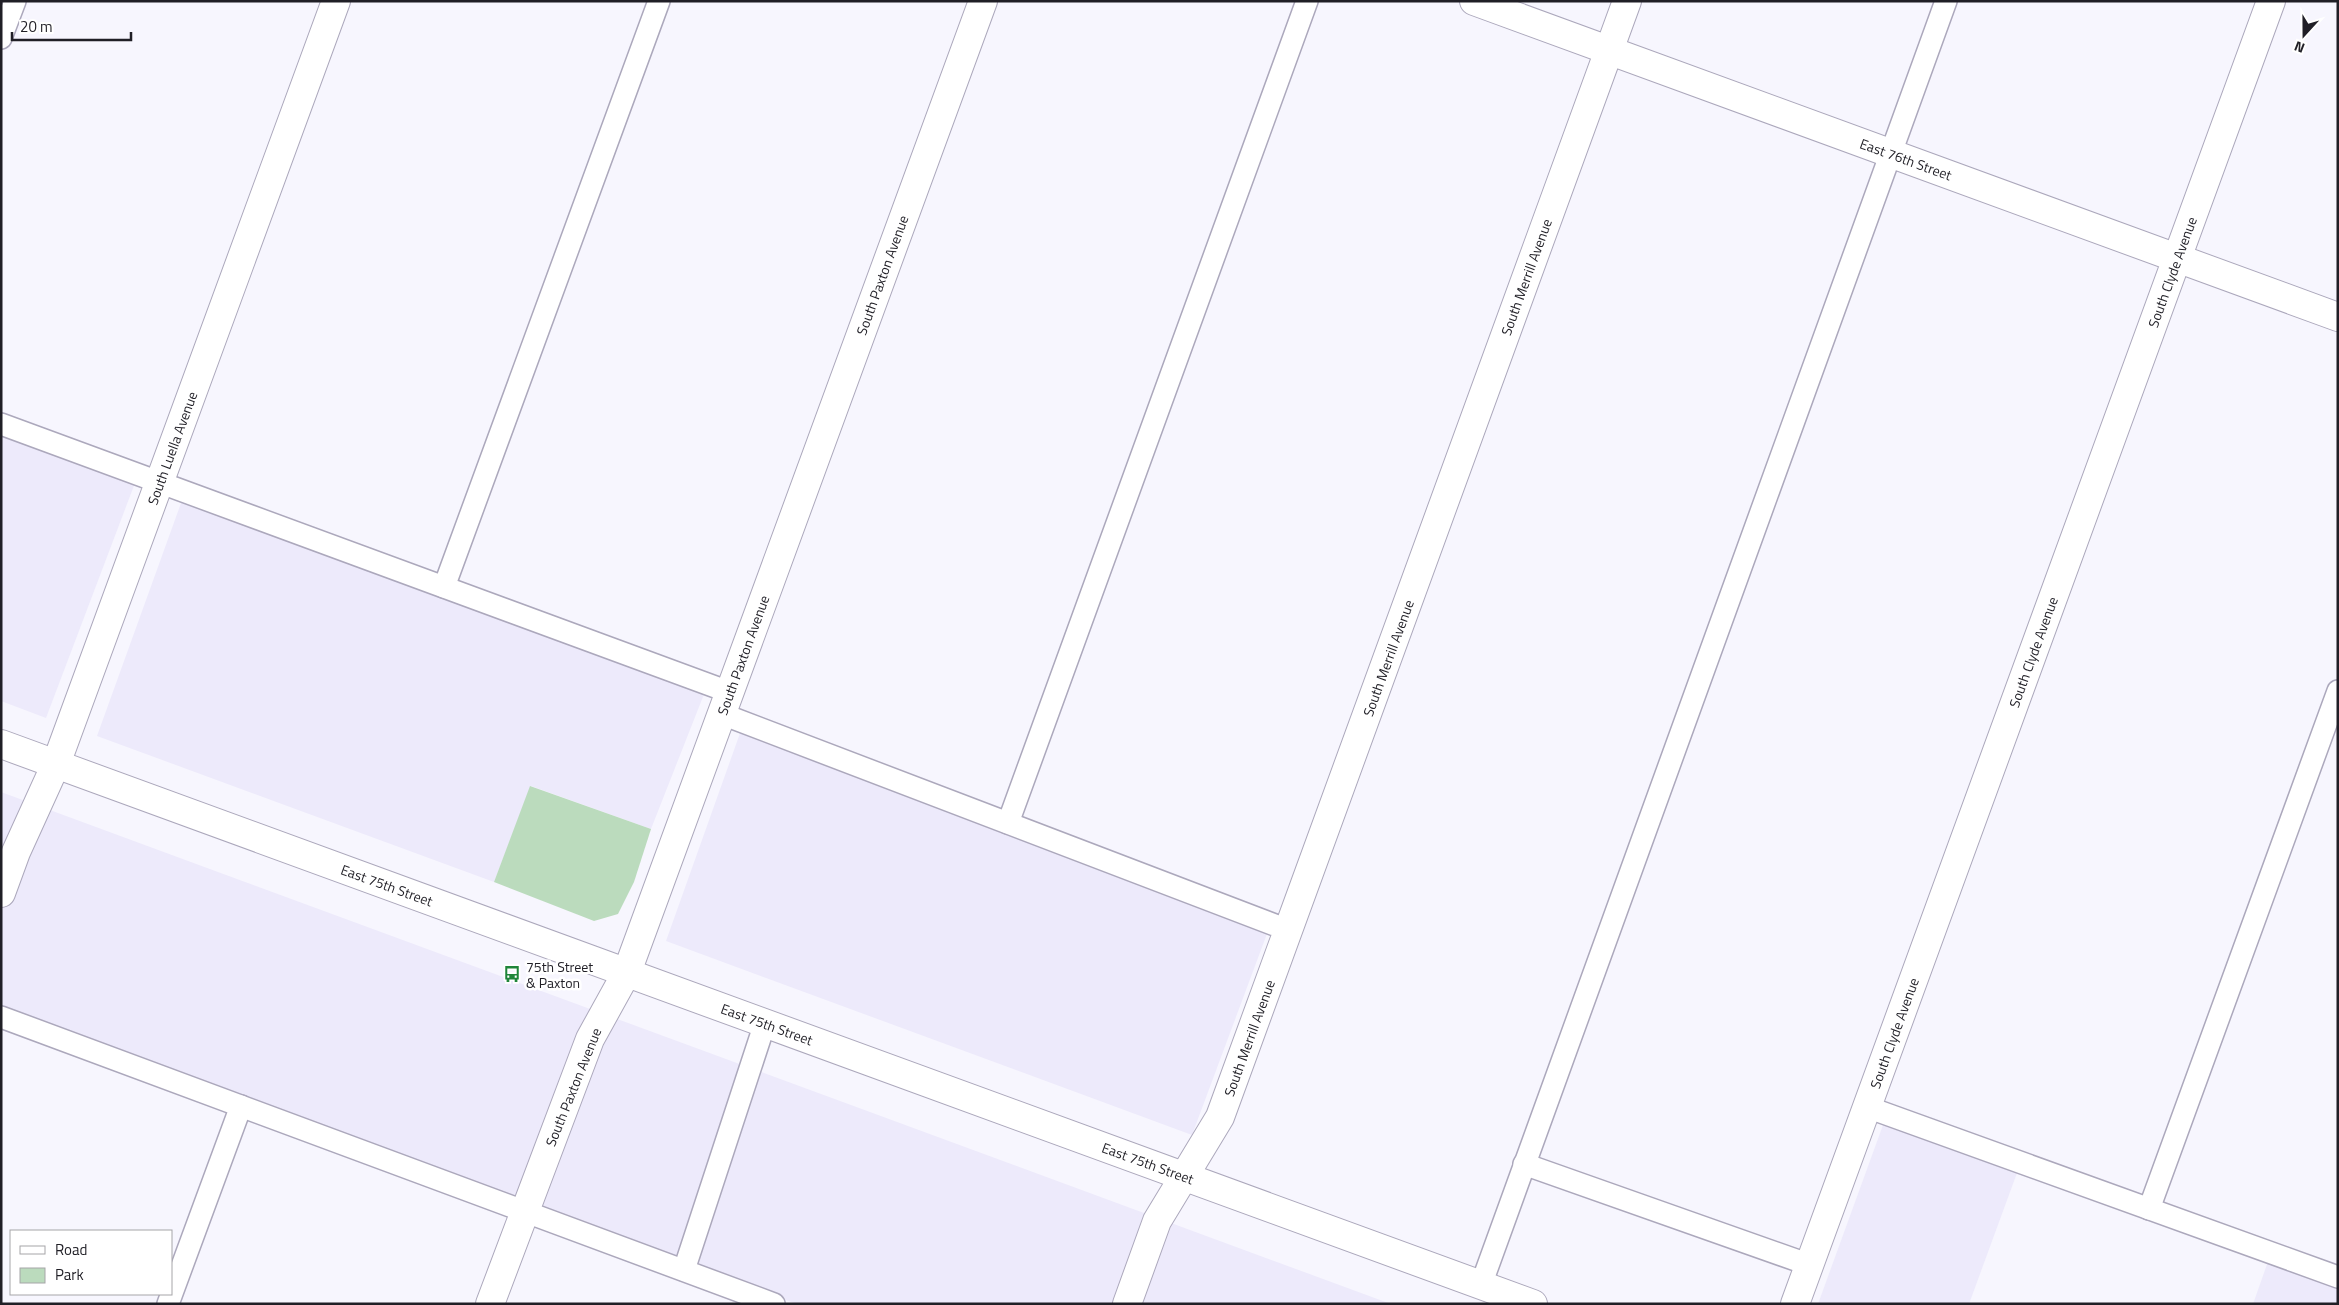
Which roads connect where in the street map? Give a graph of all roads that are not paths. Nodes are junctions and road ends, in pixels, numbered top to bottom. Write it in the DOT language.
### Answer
graph roads {
  1 [pos="15,1"];
  2 [pos="336,1"];
  3 [pos="659,1"];
  4 [pos="983,1"];
  5 [pos="1307,1"];
  6 [pos="1474,1"];
  7 [pos="1627,1"];
  8 [pos="1946,1"];
  9 [pos="2271,1"];
  10 [pos="1,38"];
  11 [pos="1609,50"];
  12 [pos="1891,153"];
  13 [pos="2177,258"];
  14 [pos="2338,317"];
  15 [pos="1,424"];
  16 [pos="159,482"];
  17 [pos="444,587"];
  18 [pos="2338,691"];
  19 [pos="726,703"];
  20 [pos="1,744"];
  21 [pos="56,764"];
  22 [pos="1008,822"];
  23 [pos="1,893"];
  24 [pos="1288,930"];
  25 [pos="627,972"];
  26 [pos="1,1017"];
  27 [pos="765,1023"];
  28 [pos="240,1106"];
  29 [pos="1867,1107"];
  30 [pos="1524,1164"];
  31 [pos="1185,1177"];
  32 [pos="2149,1209"];
  33 [pos="524,1211"];
  34 [pos="1810,1265"];
  35 [pos="684,1270"];
  36 [pos="2338,1277"];
  37 [pos="1481,1285"];
  38 [pos="172,1293"];
  39 [pos="490,1304"];
  40 [pos="774,1304"];
  41 [pos="1126,1304"];
  42 [pos="1533,1304"];
  43 [pos="1795,1304"];
  1 -- 10 [label="lane"];
  2 -- 16 [label="street, South Luella Avenue"];
  3 -- 17 [label="lane"];
  4 -- 19 [label="street, South Paxton Avenue"];
  5 -- 22 [label="lane"];
  6 -- 11 [label="street, East 76th Street"];
  7 -- 11 [label="street, South Merrill Avenue"];
  8 -- 12 [label="lane"];
  9 -- 13 [label="street, South Clyde Avenue"];
  11 -- 12 [label="street, East 76th Street"];
  11 -- 24 [label="street, South Merrill Avenue"];
  12 -- 13 [label="street, East 76th Street"];
  12 -- 30 [label="lane"];
  13 -- 14 [label="street, East 76th Street"];
  13 -- 29 [label="street, South Clyde Avenue"];
  15 -- 16 [label="lane"];
  16 -- 17 [label="lane"];
  16 -- 21 [label="street, South Luella Avenue"];
  17 -- 19 [label="lane"];
  18 -- 32 [label="lane"];
  19 -- 22 [label="lane"];
  19 -- 25 [label="street, South Paxton Avenue"];
  20 -- 21 [label="street, East 75th Street"];
  21 -- 23 [label="street, South Luella Avenue"];
  21 -- 25 [label="street, East 75th Street"];
  22 -- 24 [label="lane"];
  24 -- 31 [label="street, South Merrill Avenue"];
  25 -- 27 [label="street, East 75th Street"];
  25 -- 33 [label="street, South Paxton Avenue"];
  26 -- 28 [label="lane"];
  27 -- 31 [label="street, East 75th Street"];
  27 -- 35 [label="lane"];
  28 -- 33 [label="lane"];
  28 -- 38 [label="lane"];
  29 -- 32 [label="lane"];
  29 -- 34 [label="street, South Clyde Avenue"];
  30 -- 34 [label="lane"];
  30 -- 37 [label="lane"];
  31 -- 37 [label="street, East 75th Street"];
  31 -- 41 [label="street, South Merrill Avenue"];
  32 -- 36 [label="lane"];
  33 -- 35 [label="lane"];
  33 -- 39 [label="street, South Paxton Avenue"];
  34 -- 43 [label="street, South Clyde Avenue"];
  35 -- 40 [label="lane"];
  37 -- 42 [label="street, East 75th Street"];
}
